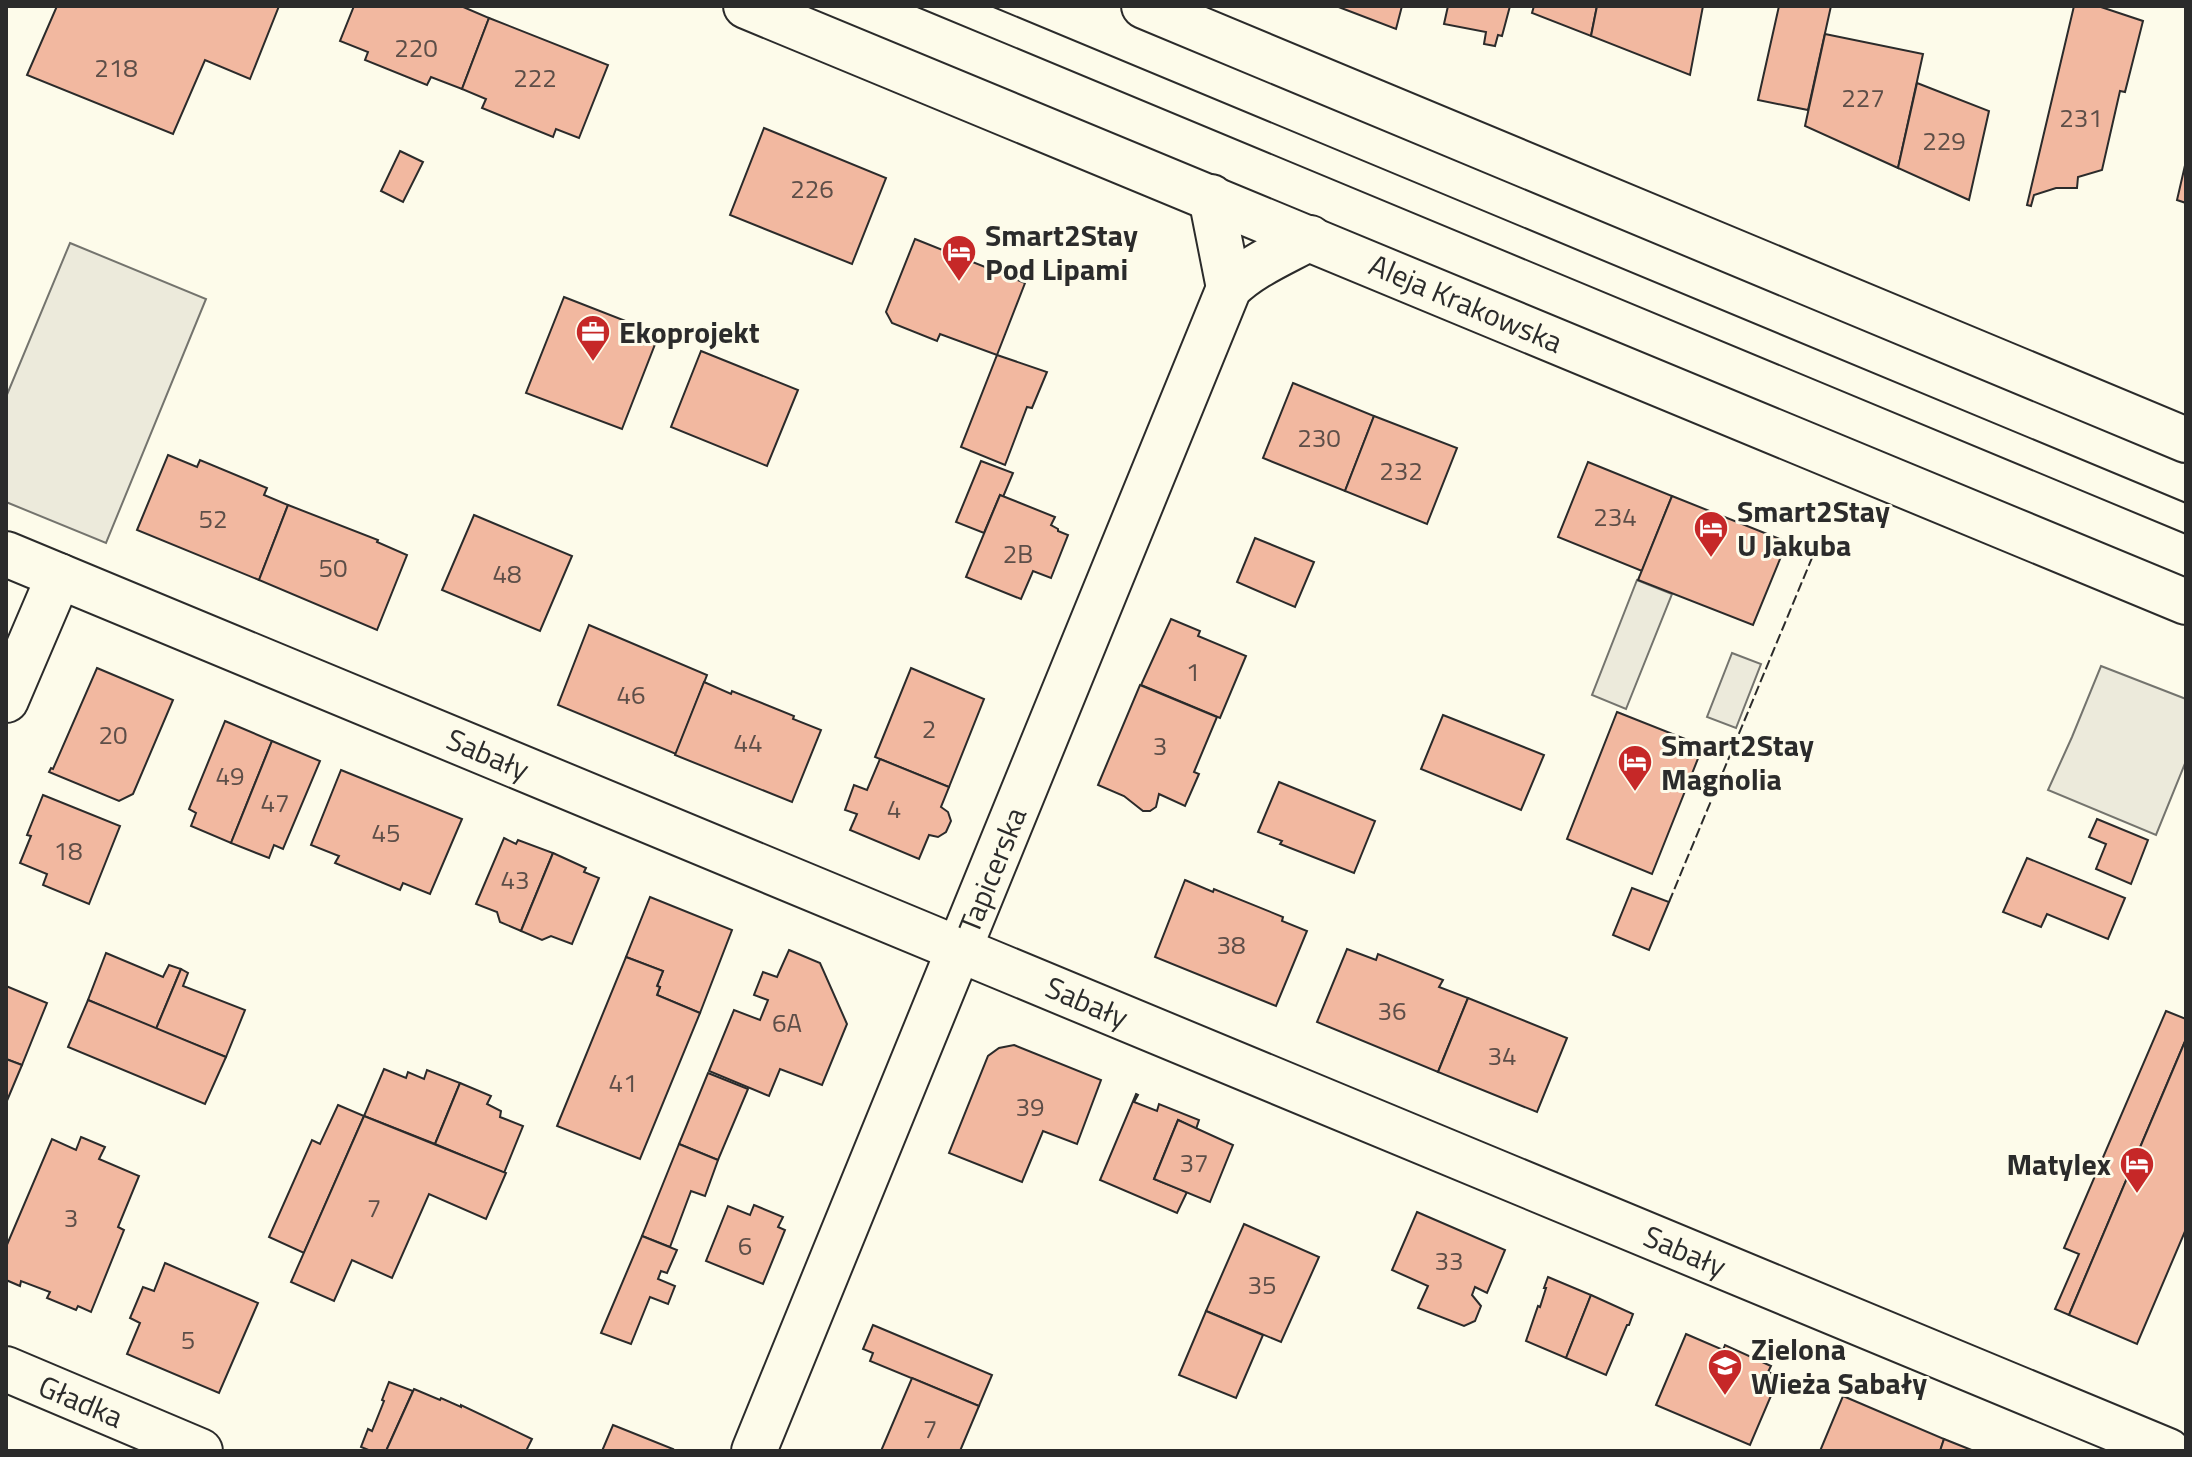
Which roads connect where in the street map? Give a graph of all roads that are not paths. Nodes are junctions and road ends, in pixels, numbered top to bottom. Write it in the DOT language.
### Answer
graph roads {
  1 [pos="746,6"];
  2 [pos="1144,6"];
  3 [pos="1211,197"];
  4 [pos="1310,238"];
  5 [pos="1229,288"];
  6 [pos="2186,440"];
  7 [pos="6,554"];
  8 [pos="59,576"];
  9 [pos="2186,602"];
  10 [pos="6,700"];
  11 [pos="959,949"];
  12 [pos="6,1369"];
  13 [pos="200,1451"];
  14 [pos="754,1451"];
  15 [pos="2168,1451"];
  1 -- 3 [label="street, Aleja Krakowska"];
  2 -- 6 [label="street"];
  3 -- 4 [label="street, Aleja Krakowska"];
  3 -- 5 [label="street"];
  4 -- 5 [label="street"];
  4 -- 9 [label="street, Aleja Krakowska"];
  5 -- 11 [label="street, Tapicerska"];
  7 -- 8 [label="street, Sabały"];
  8 -- 10 [label="street"];
  8 -- 11 [label="street, Sabały"];
  11 -- 14 [label="street, Tapicerska"];
  11 -- 15 [label="street, Sabały"];
  12 -- 13 [label="street, Gładka"];
}
